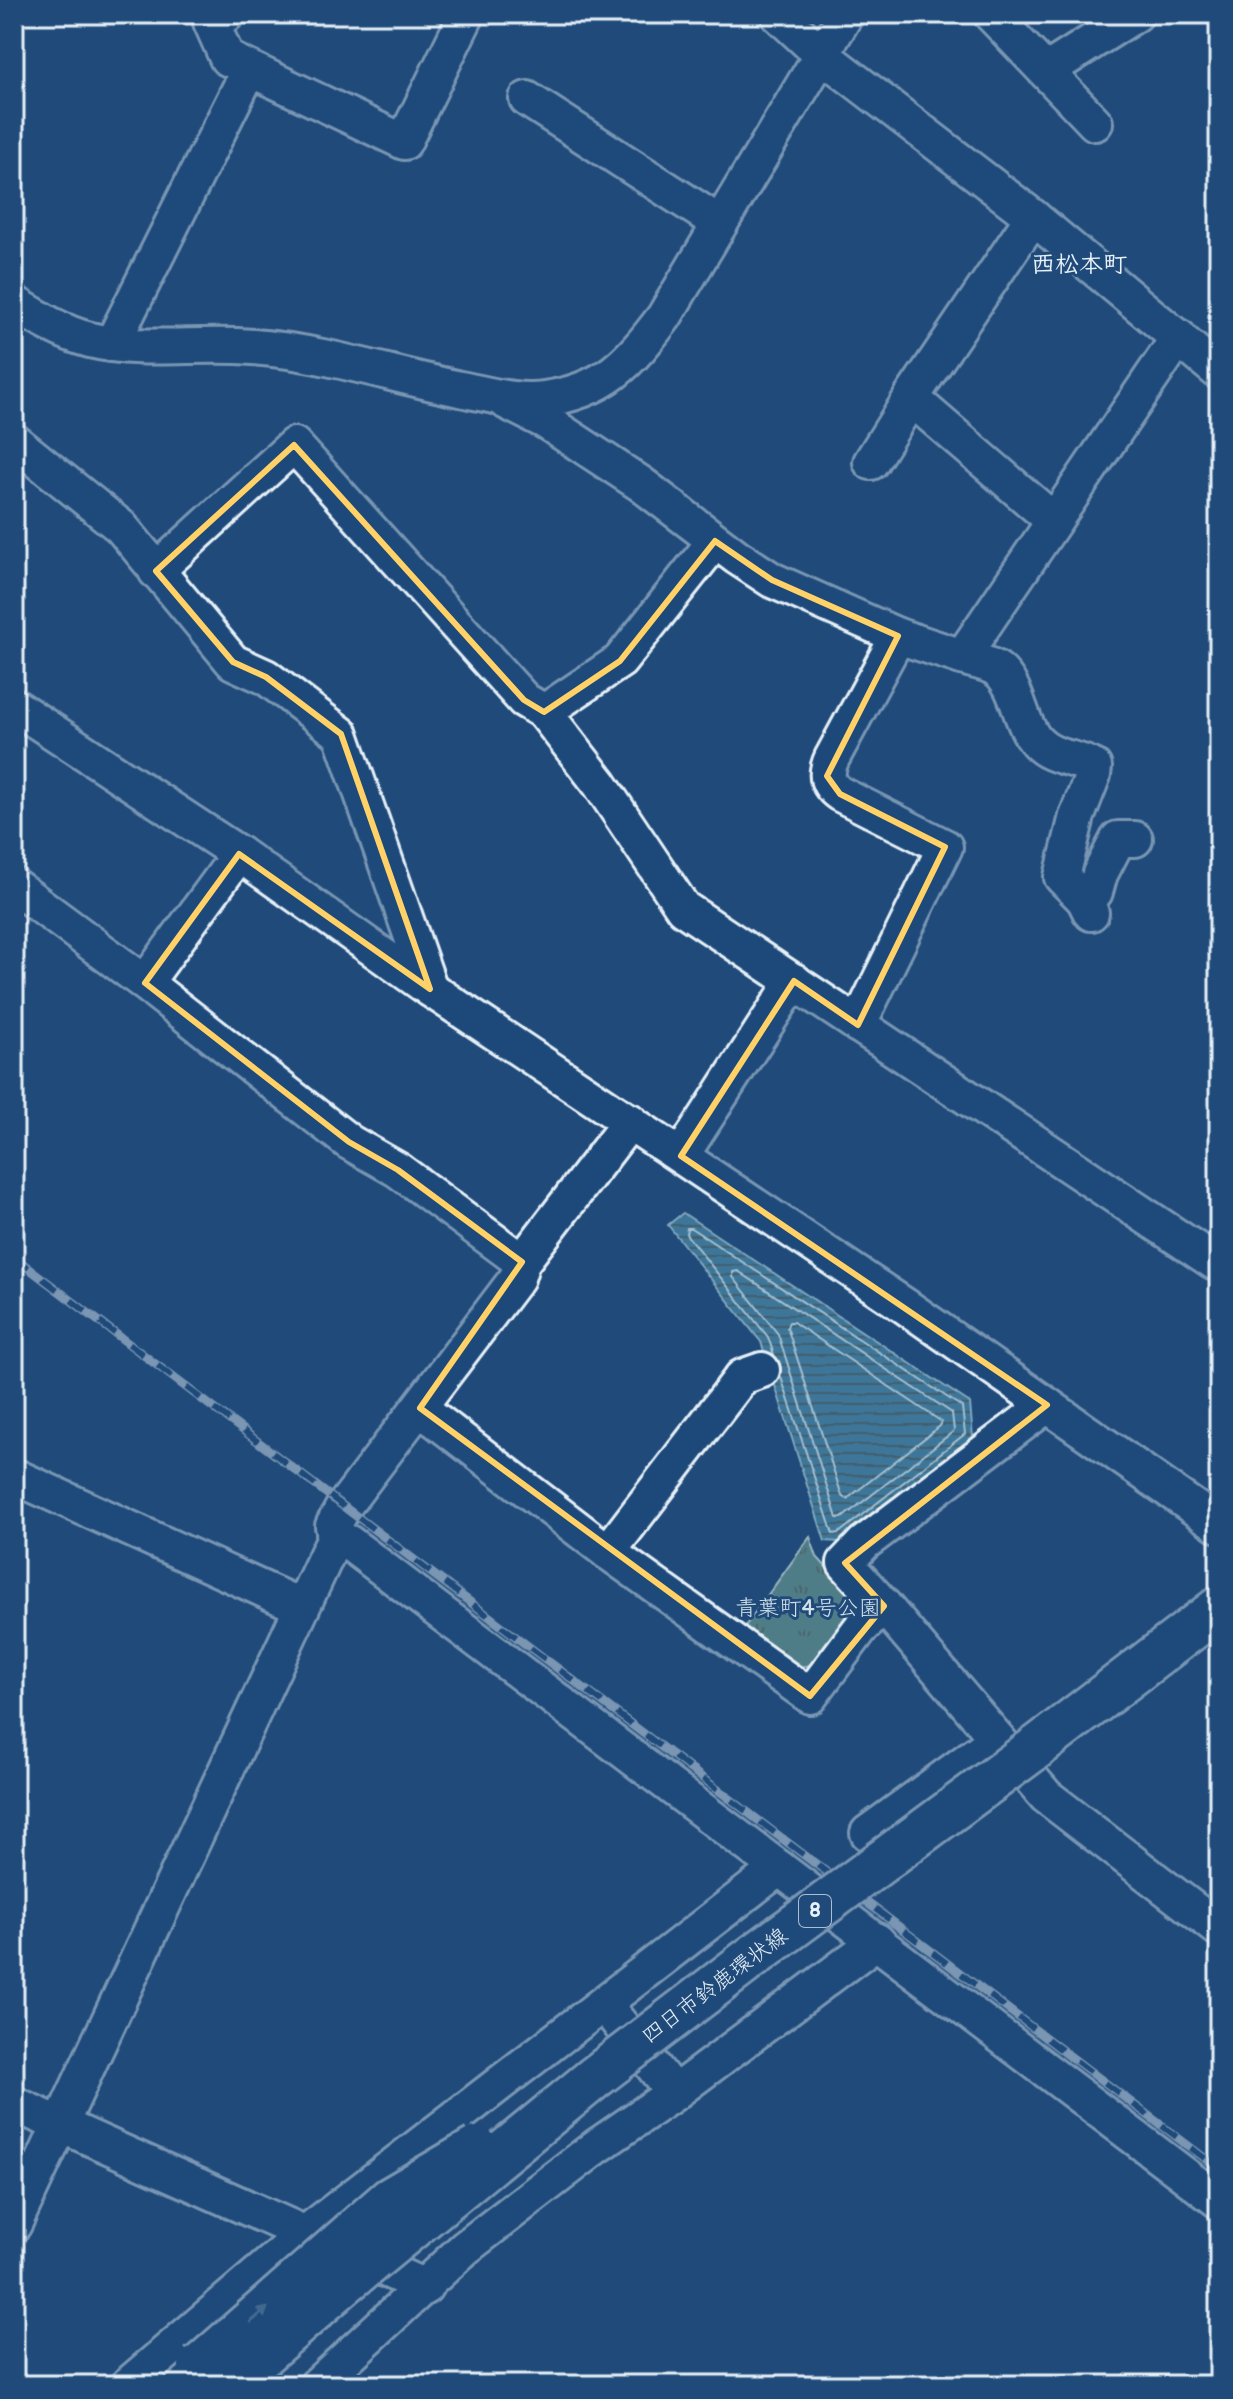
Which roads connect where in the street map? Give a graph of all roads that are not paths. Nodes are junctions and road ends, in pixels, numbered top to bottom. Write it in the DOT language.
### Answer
graph roads {
  1 [pos="227,14"];
  2 [pos="467,14"];
  3 [pos="778,14"];
  4 [pos="846,14"];
  5 [pos="991,14"];
  6 [pos="1136,14"];
  7 [pos="822,55"];
  8 [pos="249,70"];
  9 [pos="1046,71"];
  10 [pos="527,99"];
  11 [pos="1095,123"];
  12 [pos="1033,217"];
  13 [pos="719,223"];
  14 [pos="14,303"];
  15 [pos="1179,337"];
  16 [pos="112,344"];
  17 [pos="1219,372"];
  18 [pos="493,396"];
  19 [pos="911,398"];
  20 [pos="14,441"];
  21 [pos="871,462"];
  22 [pos="1054,521"];
  23 [pos="715,541"];
  24 [pos="156,571"];
  25 [pos="898,636"];
  26 [pos="962,657"];
  27 [pos="14,706"];
  28 [pos="544,712"];
  29 [pos="1135,839"];
  30 [pos="239,854"];
  31 [pos="14,886"];
  32 [pos="794,981"];
  33 [pos="145,983"];
  34 [pos="430,989"];
  35 [pos="858,1025"];
  36 [pos="630,1121"];
  37 [pos="681,1156"];
  38 [pos="522,1262"];
  39 [pos="1219,1265"];
  40 [pos="762,1370"];
  41 [pos="1047,1405"];
  42 [pos="420,1408"];
  43 [pos="14,1476"];
  44 [pos="1219,1525"];
  45 [pos="335,1537"];
  46 [pos="608,1552"];
  47 [pos="884,1606"];
  48 [pos="302,1607"];
  49 [pos="1219,1608"];
  50 [pos="997,1739"];
  51 [pos="868,1833"];
  52 [pos="779,1868"];
  53 [pos="1219,1929"];
  54 [pos="877,1941"];
  55 [pos="605,2005"];
  56 [pos="594,2078"];
  57 [pos="674,2093"];
  58 [pos="14,2104"];
  59 [pos="60,2125"];
  60 [pos="1219,2201"];
  61 [pos="14,2224"];
  62 [pos="306,2233"];
  63 [pos="425,2287"];
  64 [pos="203,2379"];
  65 [pos="128,2385"];
  66 [pos="269,2385"];
  67 [pos="317,2385"];
  1 -- 8 [label="street"];
  2 -- 8 [label="street"];
  3 -- 7 [label="street"];
  4 -- 7 [label="street"];
  5 -- 9 [label="street"];
  6 -- 9 [label="street"];
  7 -- 12 [label="street"];
  7 -- 13 [label="street"];
  8 -- 16 [label="street"];
  9 -- 11 [label="street"];
  10 -- 13 [label="street"];
  12 -- 15 [label="street"];
  12 -- 19 [label="street"];
  13 -- 18 [label="street"];
  14 -- 16 [label="street"];
  15 -- 17 [label="street"];
  15 -- 22 [label="street"];
  16 -- 18 [label="street"];
  18 -- 23 [label="street"];
  19 -- 21 [label="street"];
  19 -- 22 [label="street"];
  20 -- 24 [label="street"];
  22 -- 26 [label="street"];
  23 -- 25 [label="street"];
  23 -- 28 [label="street"];
  24 -- 28 [label="street"];
  24 -- 34 [label="street"];
  25 -- 26 [label="street"];
  25 -- 35 [label="street"];
  26 -- 29 [label="street"];
  27 -- 30 [label="street"];
  28 -- 32 [label="street"];
  30 -- 33 [label="street"];
  30 -- 34 [label="street"];
  31 -- 33 [label="street"];
  32 -- 35 [label="street"];
  32 -- 37 [label="street"];
  33 -- 38 [label="street"];
  34 -- 36 [label="street"];
  35 -- 39 [label="street"];
  36 -- 37 [label="street"];
  36 -- 38 [label="street"];
  37 -- 41 [label="street"];
  38 -- 42 [label="street"];
  40 -- 46 [label="street"];
  41 -- 44 [label="street"];
  41 -- 47 [label="street"];
  42 -- 45 [label="street"];
  42 -- 46 [label="street"];
  43 -- 48 [label="street"];
  45 -- 48 [label="street"];
  45 -- 52 [label="street"];
  46 -- 47 [label="street"];
  47 -- 50 [label="street"];
  48 -- 59 [label="street"];
  49 -- 56 [label="main road, 四日市鈴鹿環状線 / 8, bridge"];
  50 -- 51 [label="street"];
  50 -- 53 [label="street"];
  52 -- 54 [label="street"];
  52 -- 55 [label="street"];
  54 -- 57 [label="street"];
  54 -- 60 [label="street"];
  55 -- 57 [label="street"];
  55 -- 62 [label="street"];
  56 -- 64 [label="main road, 8, bridge"];
  56 -- 66 [label="main road, 8, bridge"];
  57 -- 63 [label="street"];
  58 -- 59 [label="street"];
  59 -- 61 [label="street"];
  59 -- 62 [label="street"];
  62 -- 63 [label="street"];
  62 -- 65 [label="street"];
  63 -- 67 [label="street"];
}
